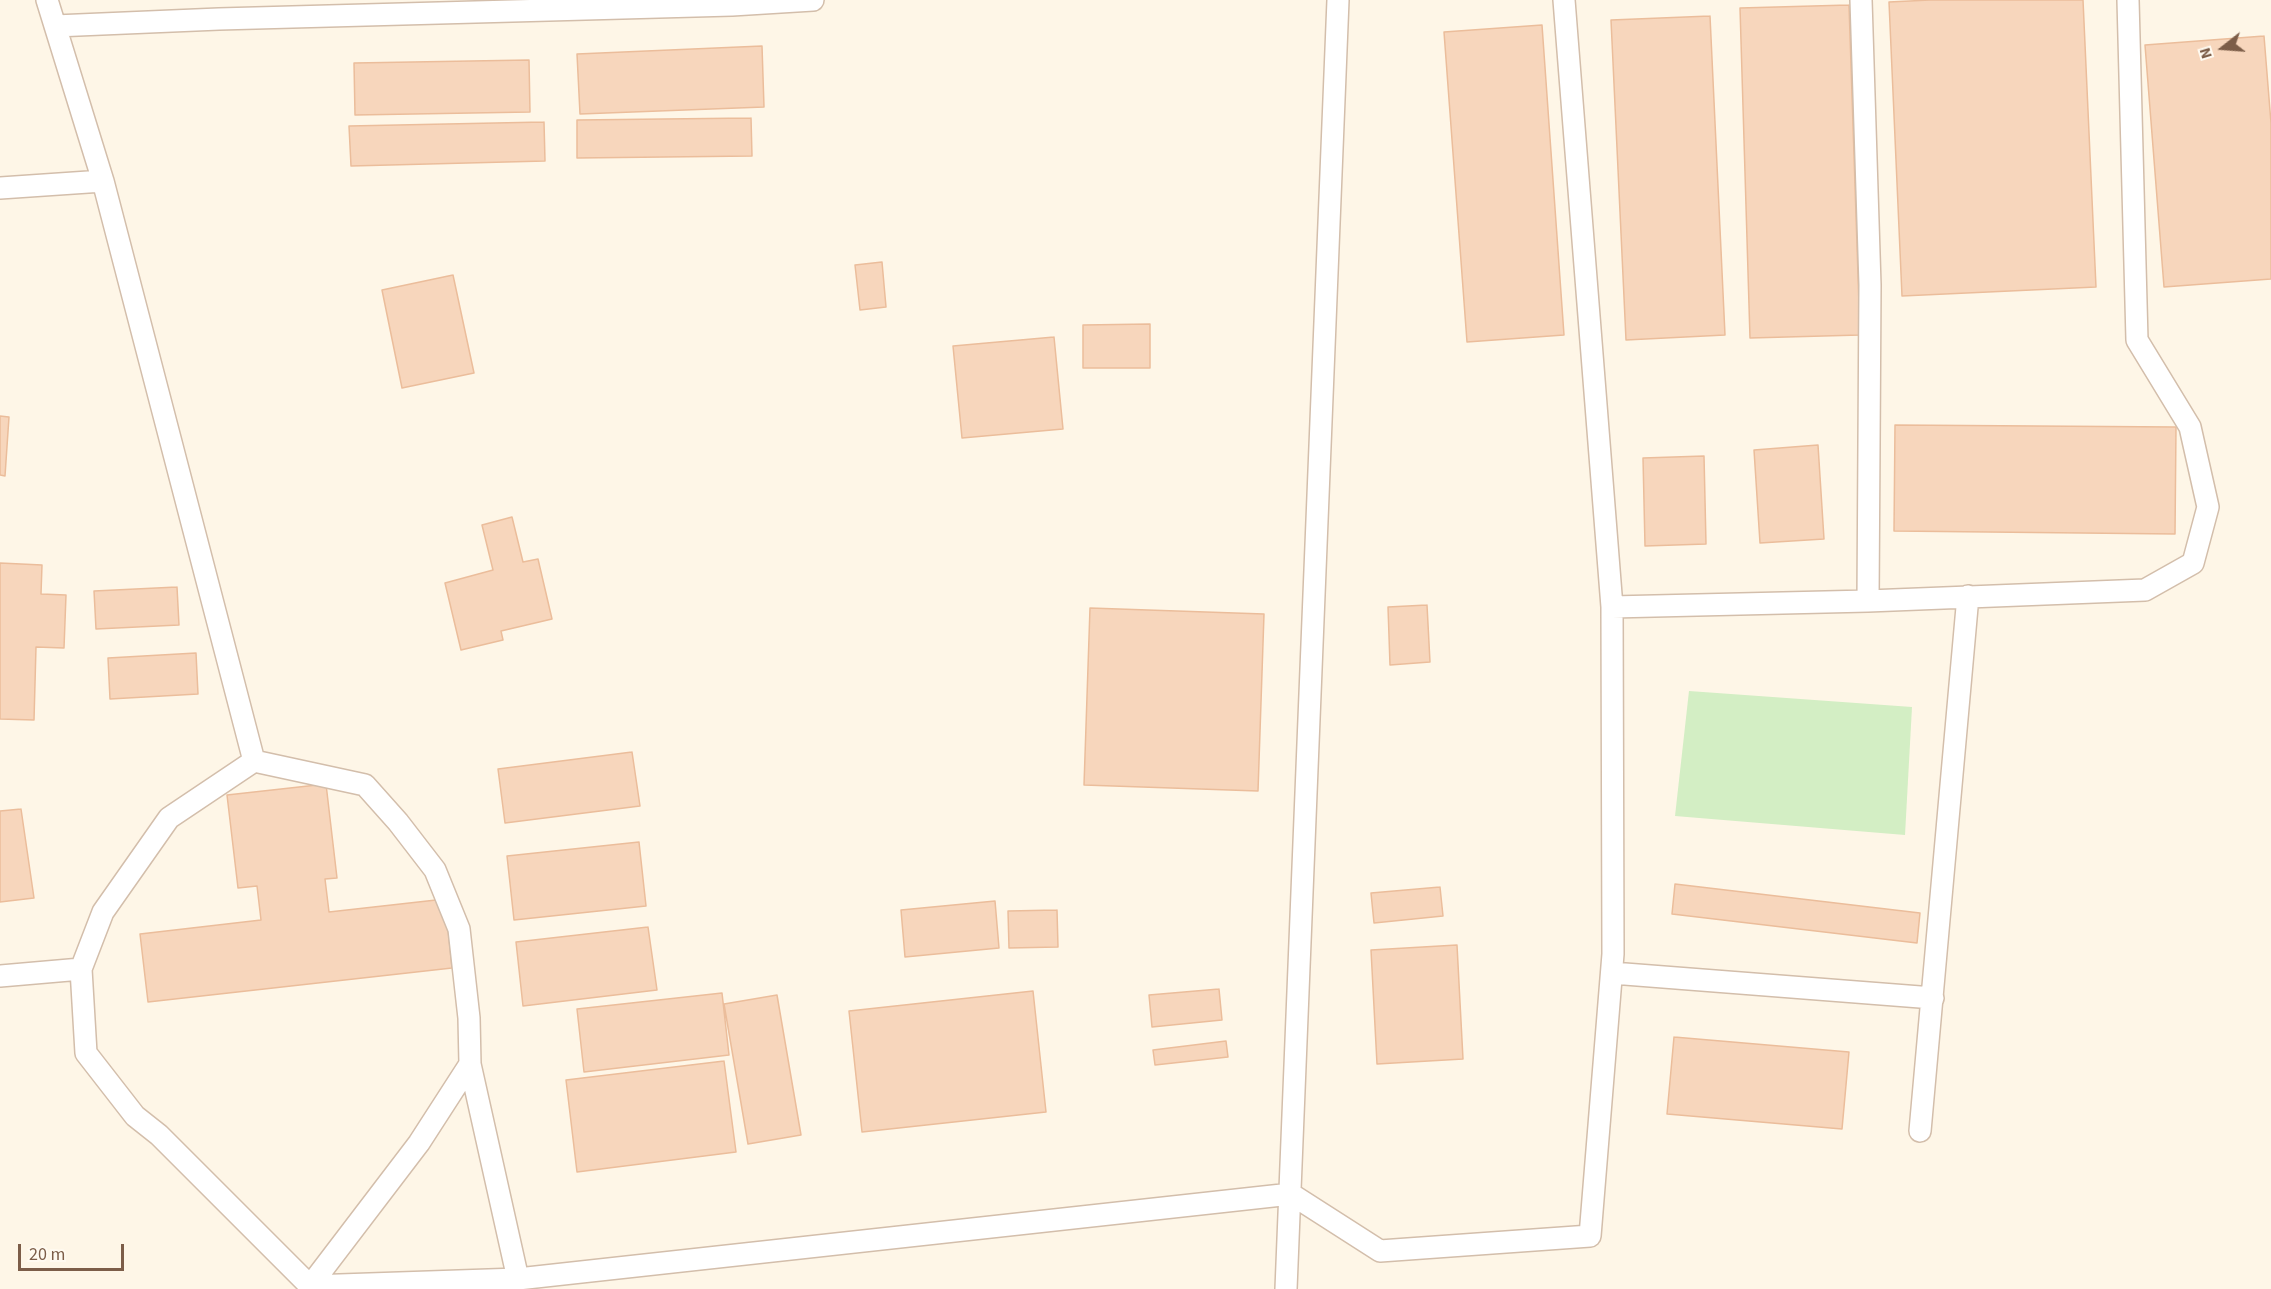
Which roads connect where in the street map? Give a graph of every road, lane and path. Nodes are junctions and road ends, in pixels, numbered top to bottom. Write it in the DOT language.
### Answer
graph roads {
  1 [pos="47,0"];
  2 [pos="813,0"];
  3 [pos="1338,0"];
  4 [pos="1564,0"];
  5 [pos="1861,0"];
  6 [pos="2128,0"];
  7 [pos="731,3"];
  8 [pos="408,8"];
  9 [pos="219,10"];
  10 [pos="55,26"];
  11 [pos="103,181"];
  12 [pos="0,188"];
  13 [pos="1968,596"];
  14 [pos="1868,601"];
  15 [pos="1612,607"];
  16 [pos="254,761"];
  17 [pos="81,969"];
  18 [pos="1612,973"];
  19 [pos="0,976"];
  20 [pos="1933,998"];
  21 [pos="470,1064"];
  22 [pos="1920,1131"];
  23 [pos="1291,1194"];
  24 [pos="518,1279"];
  25 [pos="310,1288"];
  26 [pos="1286,1289"];
  1 -- 10 [label="lane"];
  2 -- 7 [label="lane"];
  3 -- 23 [label="lane"];
  4 -- 15 [label="lane"];
  5 -- 14 [label="lane"];
  6 -- 13 [label="lane"];
  7 -- 8 [label="lane"];
  8 -- 9 [label="lane"];
  9 -- 10 [label="lane"];
  10 -- 11 [label="lane"];
  11 -- 12 [label="lane"];
  11 -- 16 [label="lane"];
  13 -- 14 [label="lane"];
  13 -- 20 [label="lane"];
  14 -- 15 [label="lane"];
  15 -- 18 [label="lane"];
  16 -- 17 [label="lane"];
  16 -- 21 [label="lane"];
  17 -- 19 [label="lane"];
  17 -- 25 [label="lane"];
  18 -- 20 [label="lane"];
  18 -- 23 [label="lane"];
  20 -- 22 [label="lane"];
  21 -- 24 [label="lane"];
  21 -- 25 [label="lane"];
  23 -- 24 [label="lane"];
  23 -- 26 [label="lane"];
  24 -- 25 [label="lane"];
}
